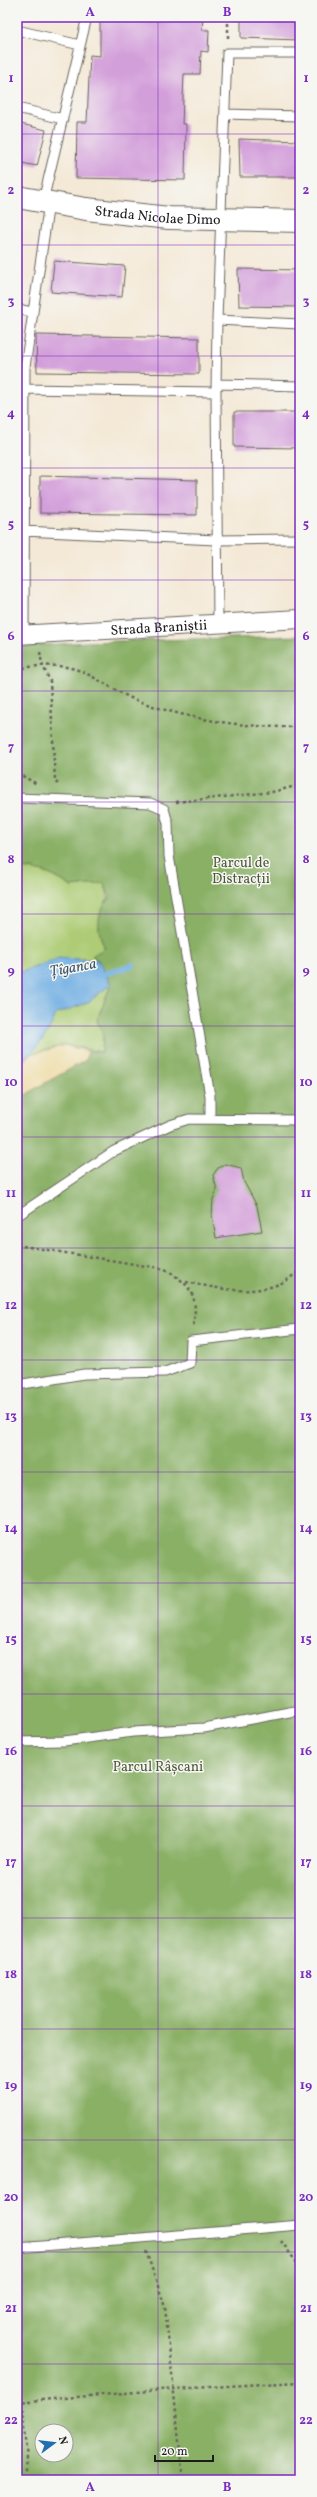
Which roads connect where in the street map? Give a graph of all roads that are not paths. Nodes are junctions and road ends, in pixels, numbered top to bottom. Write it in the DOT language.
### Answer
graph roads {
  1 [pos="87,17"];
  2 [pos="17,30"];
  3 [pos="80,45"];
  4 [pos="300,53"];
  5 [pos="17,108"];
  6 [pos="225,114"];
  7 [pos="300,116"];
  8 [pos="62,119"];
  9 [pos="17,197"];
  10 [pos="46,202"];
  11 [pos="220,220"];
  12 [pos="300,221"];
  13 [pos="17,308"];
  14 [pos="32,312"];
  15 [pos="217,320"];
  16 [pos="300,324"];
  17 [pos="300,386"];
  18 [pos="216,388"];
  19 [pos="24,389"];
  20 [pos="21,400"];
  21 [pos="23,531"];
  22 [pos="300,539"];
  23 [pos="216,540"];
  24 [pos="300,619"];
  25 [pos="218,624"];
  26 [pos="26,634"];
  27 [pos="17,798"];
  28 [pos="210,1119"];
  29 [pos="300,1120"];
  30 [pos="17,1216"];
  31 [pos="300,1329"];
  32 [pos="17,1385"];
  33 [pos="300,1710"];
  34 [pos="17,1742"];
  35 [pos="300,2225"];
  36 [pos="17,2248"];
  1 -- 3 [label="lane"];
  2 -- 3 [label="lane"];
  3 -- 8 [label="lane"];
  4 -- 6 [label="lane"];
  5 -- 8 [label="lane"];
  6 -- 7 [label="lane"];
  6 -- 11 [label="lane"];
  8 -- 10 [label="lane"];
  9 -- 10 [label="main road, Strada Nicolae Dimo"];
  10 -- 11 [label="main road, Strada Nicolae Dimo"];
  10 -- 14 [label="lane"];
  11 -- 12 [label="main road, Strada Nicolae Dimo"];
  11 -- 15 [label="lane"];
  13 -- 14 [label="lane"];
  14 -- 19 [label="lane"];
  15 -- 16 [label="lane"];
  15 -- 18 [label="lane"];
  17 -- 18 [label="lane"];
  18 -- 19 [label="lane"];
  18 -- 23 [label="lane"];
  19 -- 20 [label="lane"];
  20 -- 21 [label="lane"];
  21 -- 23 [label="lane"];
  21 -- 26 [label="lane"];
  22 -- 23 [label="lane"];
  23 -- 25 [label="lane"];
  24 -- 25 [label="street, Strada Braniștii"];
  25 -- 26 [label="street, Strada Braniștii"];
  27 -- 28 [label="lane"];
  28 -- 29 [label="lane"];
  28 -- 30 [label="lane"];
  31 -- 32 [label="lane"];
  33 -- 34 [label="lane"];
  35 -- 36 [label="lane"];
}
